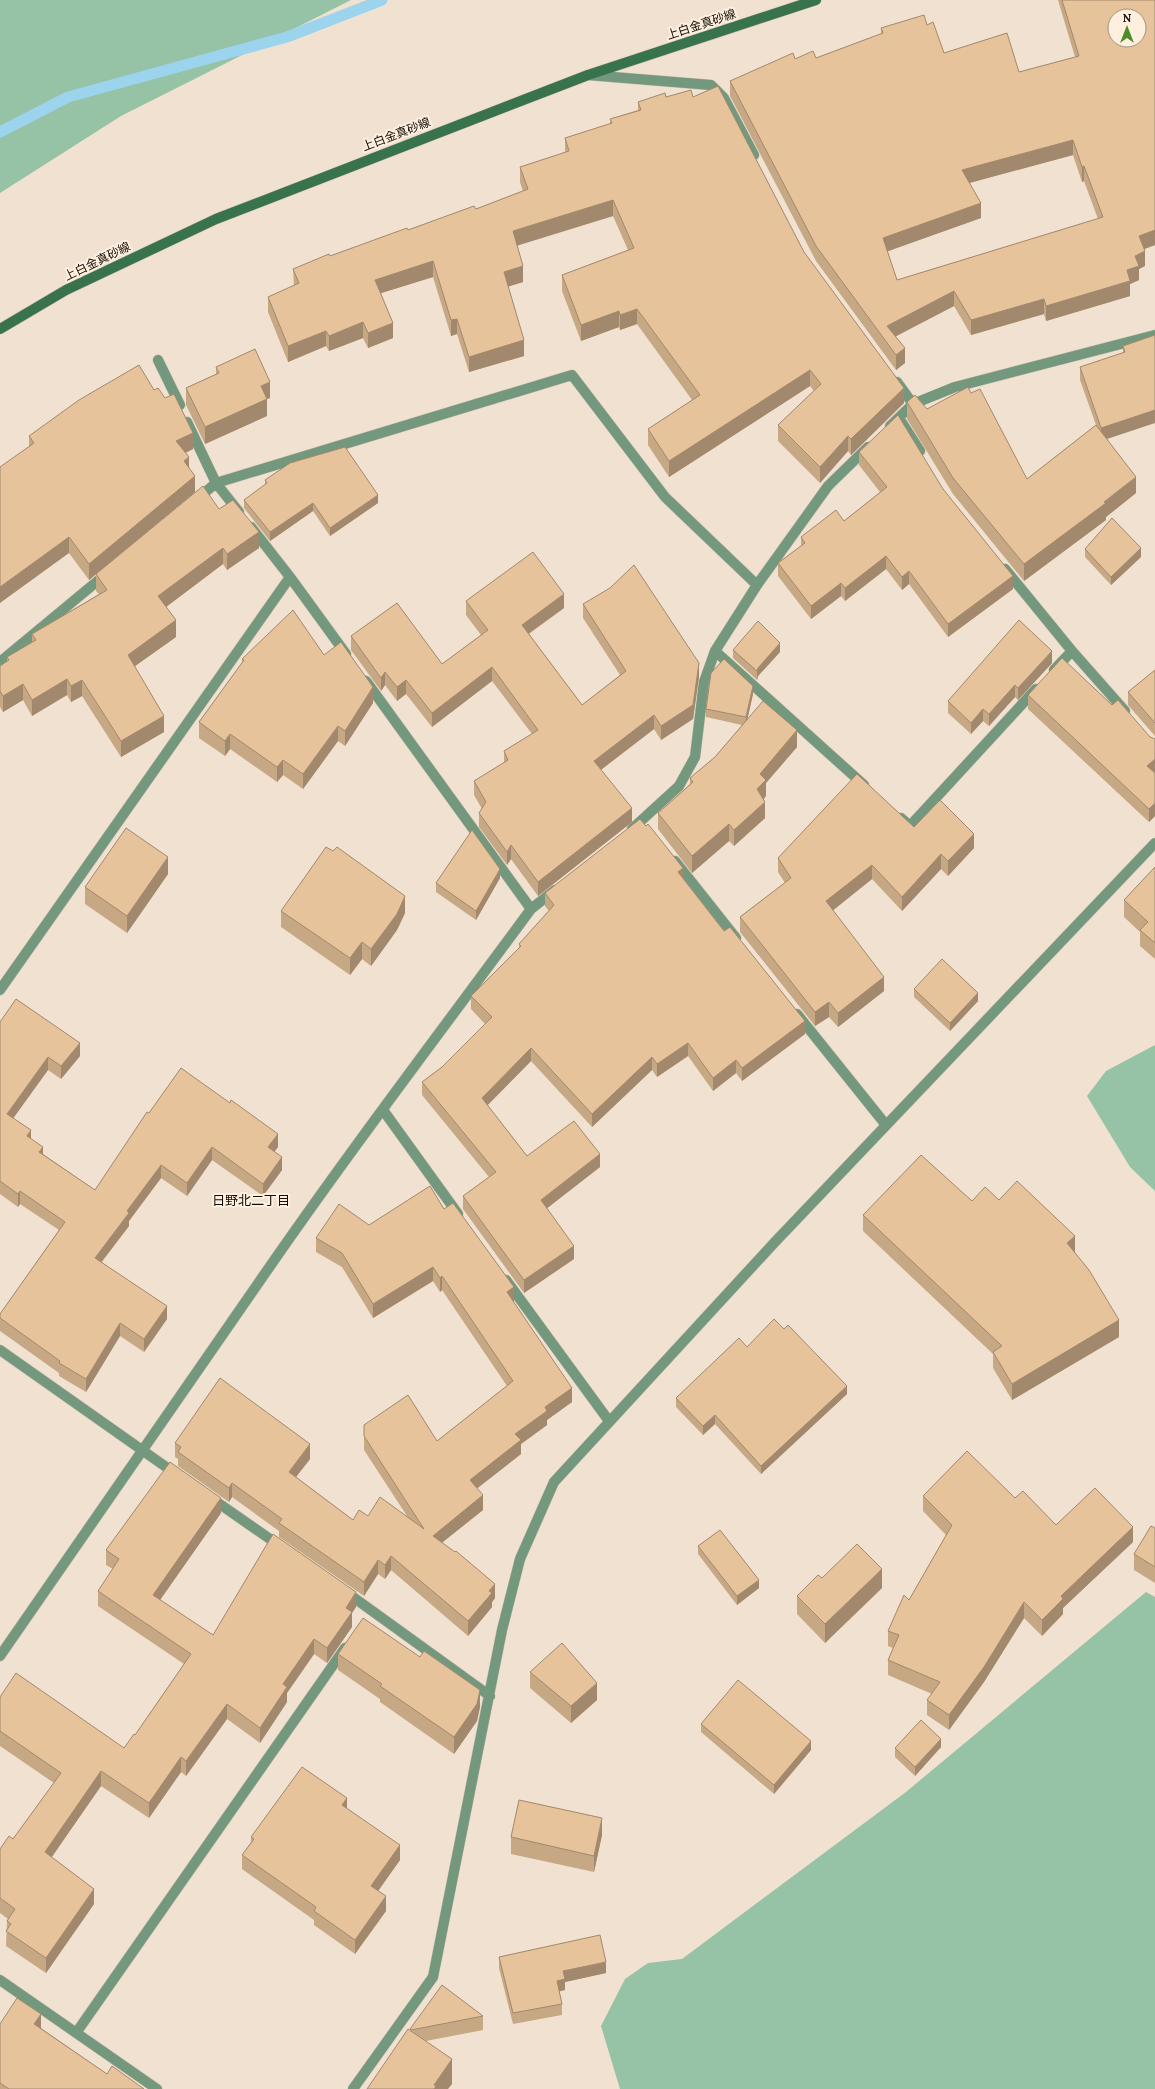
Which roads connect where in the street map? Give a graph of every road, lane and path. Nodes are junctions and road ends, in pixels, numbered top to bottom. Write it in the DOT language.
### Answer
graph roads {
  1 [pos="816,0"];
  2 [pos="588,75"];
  3 [pos="760,167"];
  4 [pos="0,328"];
  5 [pos="1155,335"];
  6 [pos="158,360"];
  7 [pos="889,372"];
  8 [pos="913,404"];
  9 [pos="899,418"];
  10 [pos="924,458"];
  11 [pos="216,483"];
  12 [pos="186,508"];
  13 [pos="997,559"];
  14 [pos="114,567"];
  15 [pos="290,577"];
  16 [pos="757,585"];
  17 [pos="715,651"];
  18 [pos="1072,651"];
  19 [pos="350,660"];
  20 [pos="0,662"];
  21 [pos="360,673"];
  22 [pos="1129,716"];
  23 [pos="875,794"];
  24 [pos="892,810"];
  25 [pos="624,836"];
  26 [pos="1155,843"];
  27 [pos="667,852"];
  28 [pos="562,885"];
  29 [pos="531,909"];
  30 [pos="742,945"];
  31 [pos="0,990"];
  32 [pos="792,1007"];
  33 [pos="383,1110"];
  34 [pos="886,1125"];
  35 [pos="466,1224"];
  36 [pos="498,1269"];
  37 [pos="0,1350"];
  38 [pos="609,1421"];
  39 [pos="143,1452"];
  40 [pos="182,1479"];
  41 [pos="202,1492"];
  42 [pos="287,1551"];
  43 [pos="339,1587"];
  44 [pos="349,1642"];
  45 [pos="0,1656"];
  46 [pos="490,1696"];
  47 [pos="0,1980"];
  48 [pos="76,2033"];
  49 [pos="157,2089"];
  50 [pos="352,2089"];
  1 -- 2 [label="main road, 上白金真砂線"];
  2 -- 3 [label="street"];
  2 -- 4 [label="main road, 上白金真砂線"];
  5 -- 8 [label="street"];
  6 -- 11 [label="street"];
  7 -- 8 [label="street"];
  8 -- 9 [label="street"];
  9 -- 10 [label="street"];
  9 -- 16 [label="street"];
  11 -- 12 [label="street"];
  11 -- 15 [label="street"];
  11 -- 16 [label="street"];
  13 -- 18 [label="street"];
  14 -- 20 [label="street"];
  15 -- 19 [label="street"];
  15 -- 31 [label="street"];
  16 -- 17 [label="street"];
  17 -- 23 [label="street"];
  17 -- 25 [label="street"];
  18 -- 22 [label="street"];
  18 -- 24 [label="street"];
  21 -- 29 [label="street"];
  26 -- 34 [label="street"];
  27 -- 30 [label="street"];
  28 -- 29 [label="street"];
  29 -- 33 [label="street"];
  32 -- 34 [label="street"];
  33 -- 35 [label="street"];
  33 -- 39 [label="street"];
  34 -- 38 [label="street"];
  36 -- 38 [label="street"];
  37 -- 39 [label="street"];
  38 -- 46 [label="street"];
  39 -- 40 [label="street"];
  39 -- 45 [label="street"];
  41 -- 42 [label="street"];
  43 -- 46 [label="street"];
  44 -- 48 [label="street"];
  46 -- 50 [label="street"];
  47 -- 48 [label="street"];
  48 -- 49 [label="street"];
}
